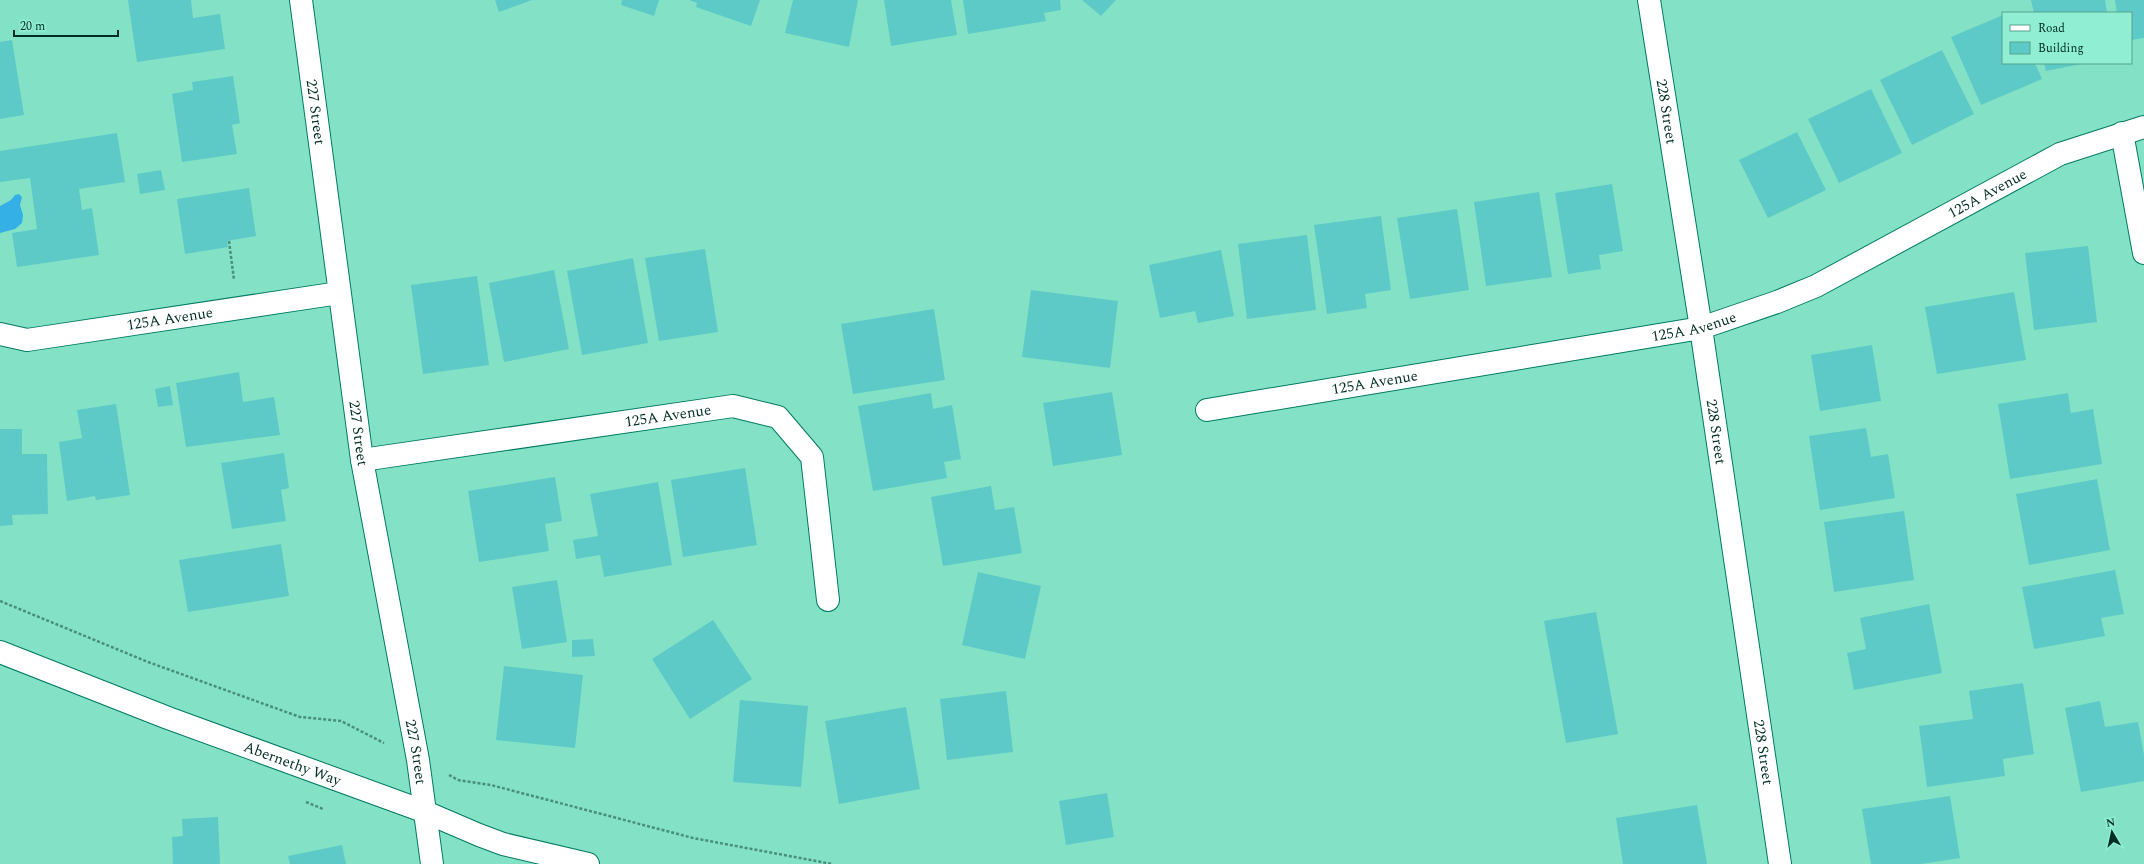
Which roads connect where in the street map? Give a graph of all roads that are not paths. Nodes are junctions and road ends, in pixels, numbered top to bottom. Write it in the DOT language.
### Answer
graph roads {
  1 [pos="301,0"];
  2 [pos="1649,0"];
  3 [pos="2144,127"];
  4 [pos="2122,133"];
  5 [pos="2144,253"];
  6 [pos="339,293"];
  7 [pos="1701,328"];
  8 [pos="0,334"];
  9 [pos="1207,410"];
  10 [pos="362,460"];
  11 [pos="828,600"];
  12 [pos="0,652"];
  13 [pos="423,811"];
  14 [pos="432,864"];
  15 [pos="588,864"];
  16 [pos="1780,864"];
  1 -- 6 [label="street, 227 Street"];
  2 -- 7 [label="street, 228 Street"];
  3 -- 4 [label="street, 125A Avenue"];
  4 -- 5 [label="street"];
  4 -- 7 [label="street, 125A Avenue"];
  6 -- 8 [label="street, 125A Avenue"];
  6 -- 10 [label="street, 227 Street"];
  7 -- 9 [label="street, 125A Avenue"];
  7 -- 16 [label="street, 228 Street"];
  10 -- 11 [label="street, 125A Avenue"];
  10 -- 13 [label="street, 227 Street"];
  12 -- 13 [label="street, Abernethy Way"];
  13 -- 14 [label="street, 227 Street"];
  13 -- 15 [label="street, Abernethy Way"];
}
